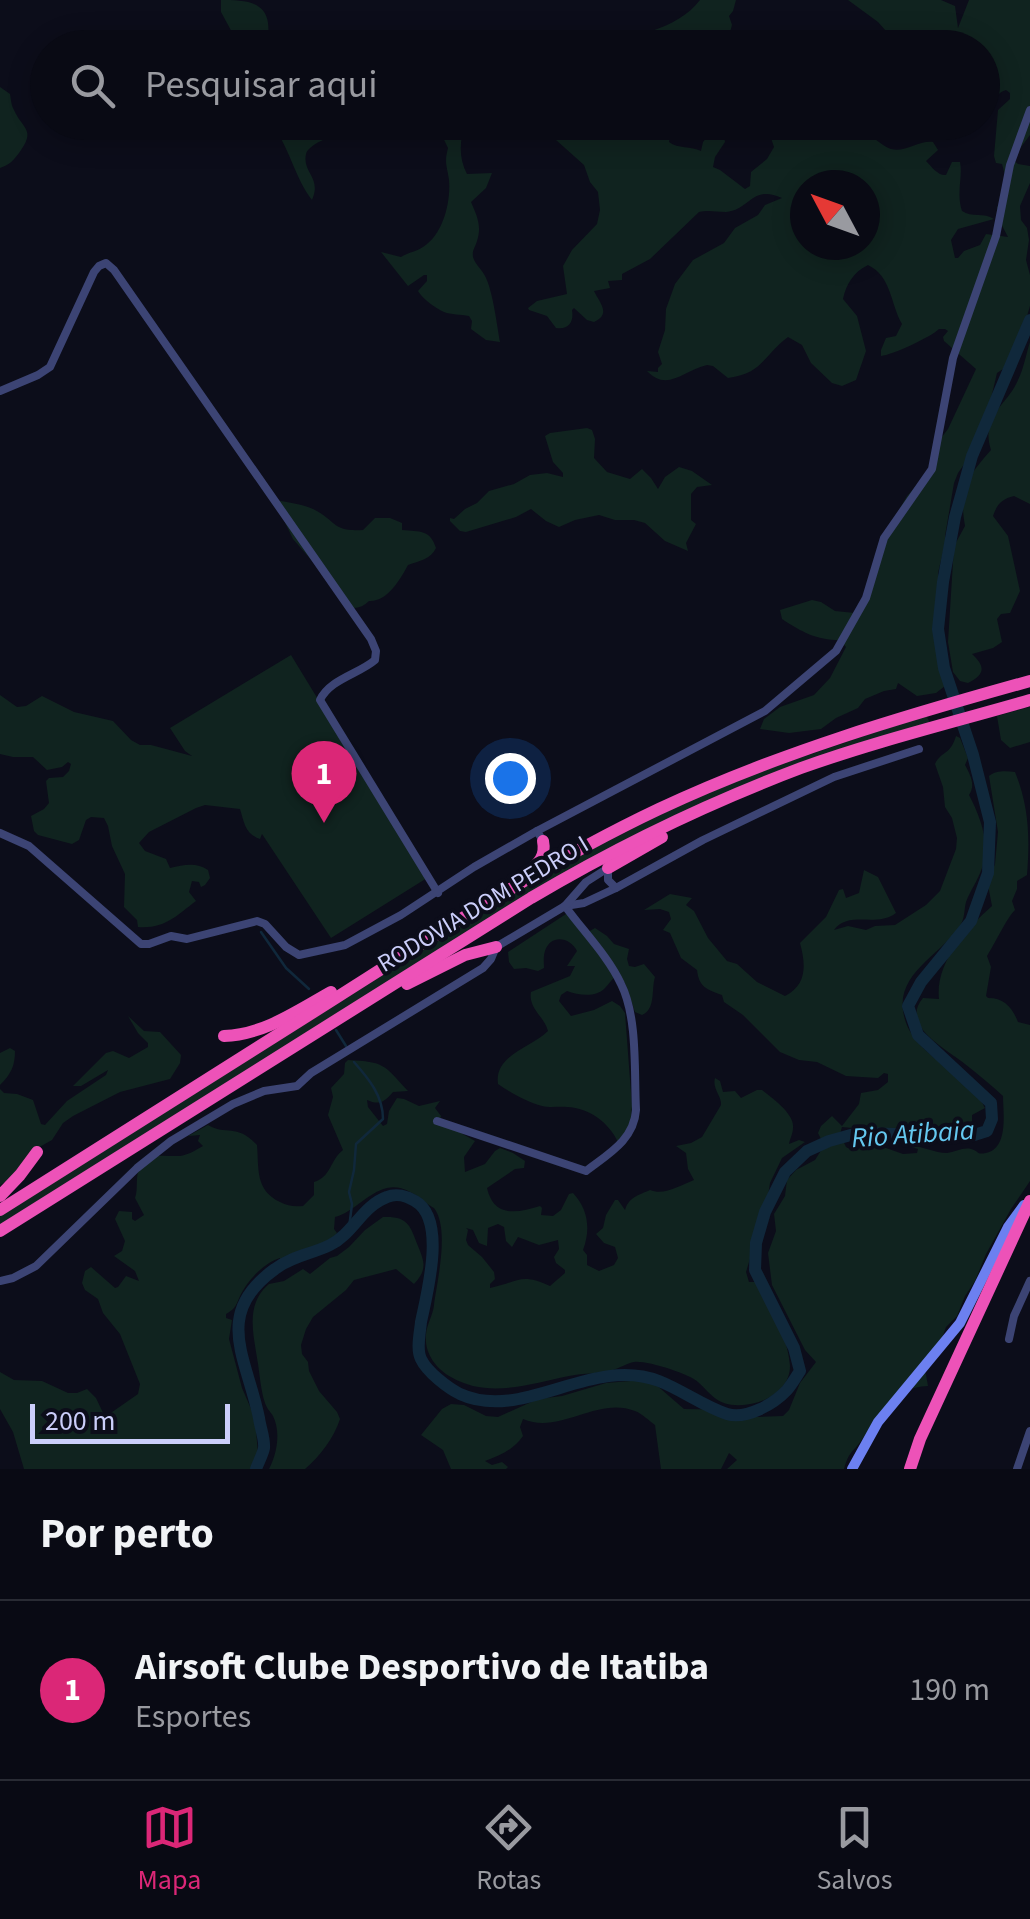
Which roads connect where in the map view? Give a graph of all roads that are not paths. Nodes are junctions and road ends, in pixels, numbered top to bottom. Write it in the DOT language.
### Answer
graph roads {
  1 [pos="1030,110"];
  2 [pos="0,391"];
  3 [pos="1030,681"];
  4 [pos="1030,700"];
  5 [pos="919,749"];
  6 [pos="760,785"];
  7 [pos="0,833"];
  8 [pos="540,836"];
  9 [pos="596,840"];
  10 [pos="608,868"];
  11 [pos="616,888"];
  12 [pos="438,893"];
  13 [pos="498,897"];
  14 [pos="565,906"];
  15 [pos="421,944"];
  16 [pos="496,947"];
  17 [pos="324,1026"];
  18 [pos="224,1036"];
  19 [pos="437,1121"];
  20 [pos="37,1152"];
  21 [pos="0,1196"];
  22 [pos="1030,1198"];
  23 [pos="0,1210"];
  24 [pos="1013,1228"];
  25 [pos="0,1234"];
  26 [pos="0,1281"];
  27 [pos="1030,1281"];
  28 [pos="1009,1338"];
  29 [pos="1030,1431"];
  30 [pos="852,1469"];
  31 [pos="910,1469"];
  32 [pos="1017,1469"];
  1 -- 8 [label="street"];
  2 -- 12 [label="street"];
  3 -- 9 [label="highway, RODOVIA DOM PEDRO I"];
  4 -- 6 [label="highway, RODOVIA DOM PEDRO I"];
  5 -- 11 [label="street"];
  6 -- 10 [label="highway"];
  6 -- 17 [label="highway, RODOVIA DOM PEDRO I"];
  7 -- 12 [label="street"];
  8 -- 9 [label="highway"];
  8 -- 12 [label="street"];
  8 -- 13 [label="highway"];
  9 -- 13 [label="highway, RODOVIA DOM PEDRO I"];
  10 -- 11 [label="street"];
  10 -- 14 [label="street"];
  11 -- 14 [label="street"];
  13 -- 15 [label="highway, RODOVIA DOM PEDRO I"];
  14 -- 16 [label="street"];
  14 -- 19 [label="street"];
  15 -- 18 [label="highway"];
  15 -- 23 [label="highway, RODOVIA DOM PEDRO I"];
  16 -- 17 [label="highway"];
  16 -- 26 [label="street"];
  17 -- 25 [label="highway, RODOVIA DOM PEDRO I"];
  20 -- 21 [label="highway"];
  22 -- 24 [label="highway"];
  24 -- 30 [label="main road"];
  24 -- 31 [label="highway"];
  27 -- 28 [label="street"];
  29 -- 32 [label="street"];
}
